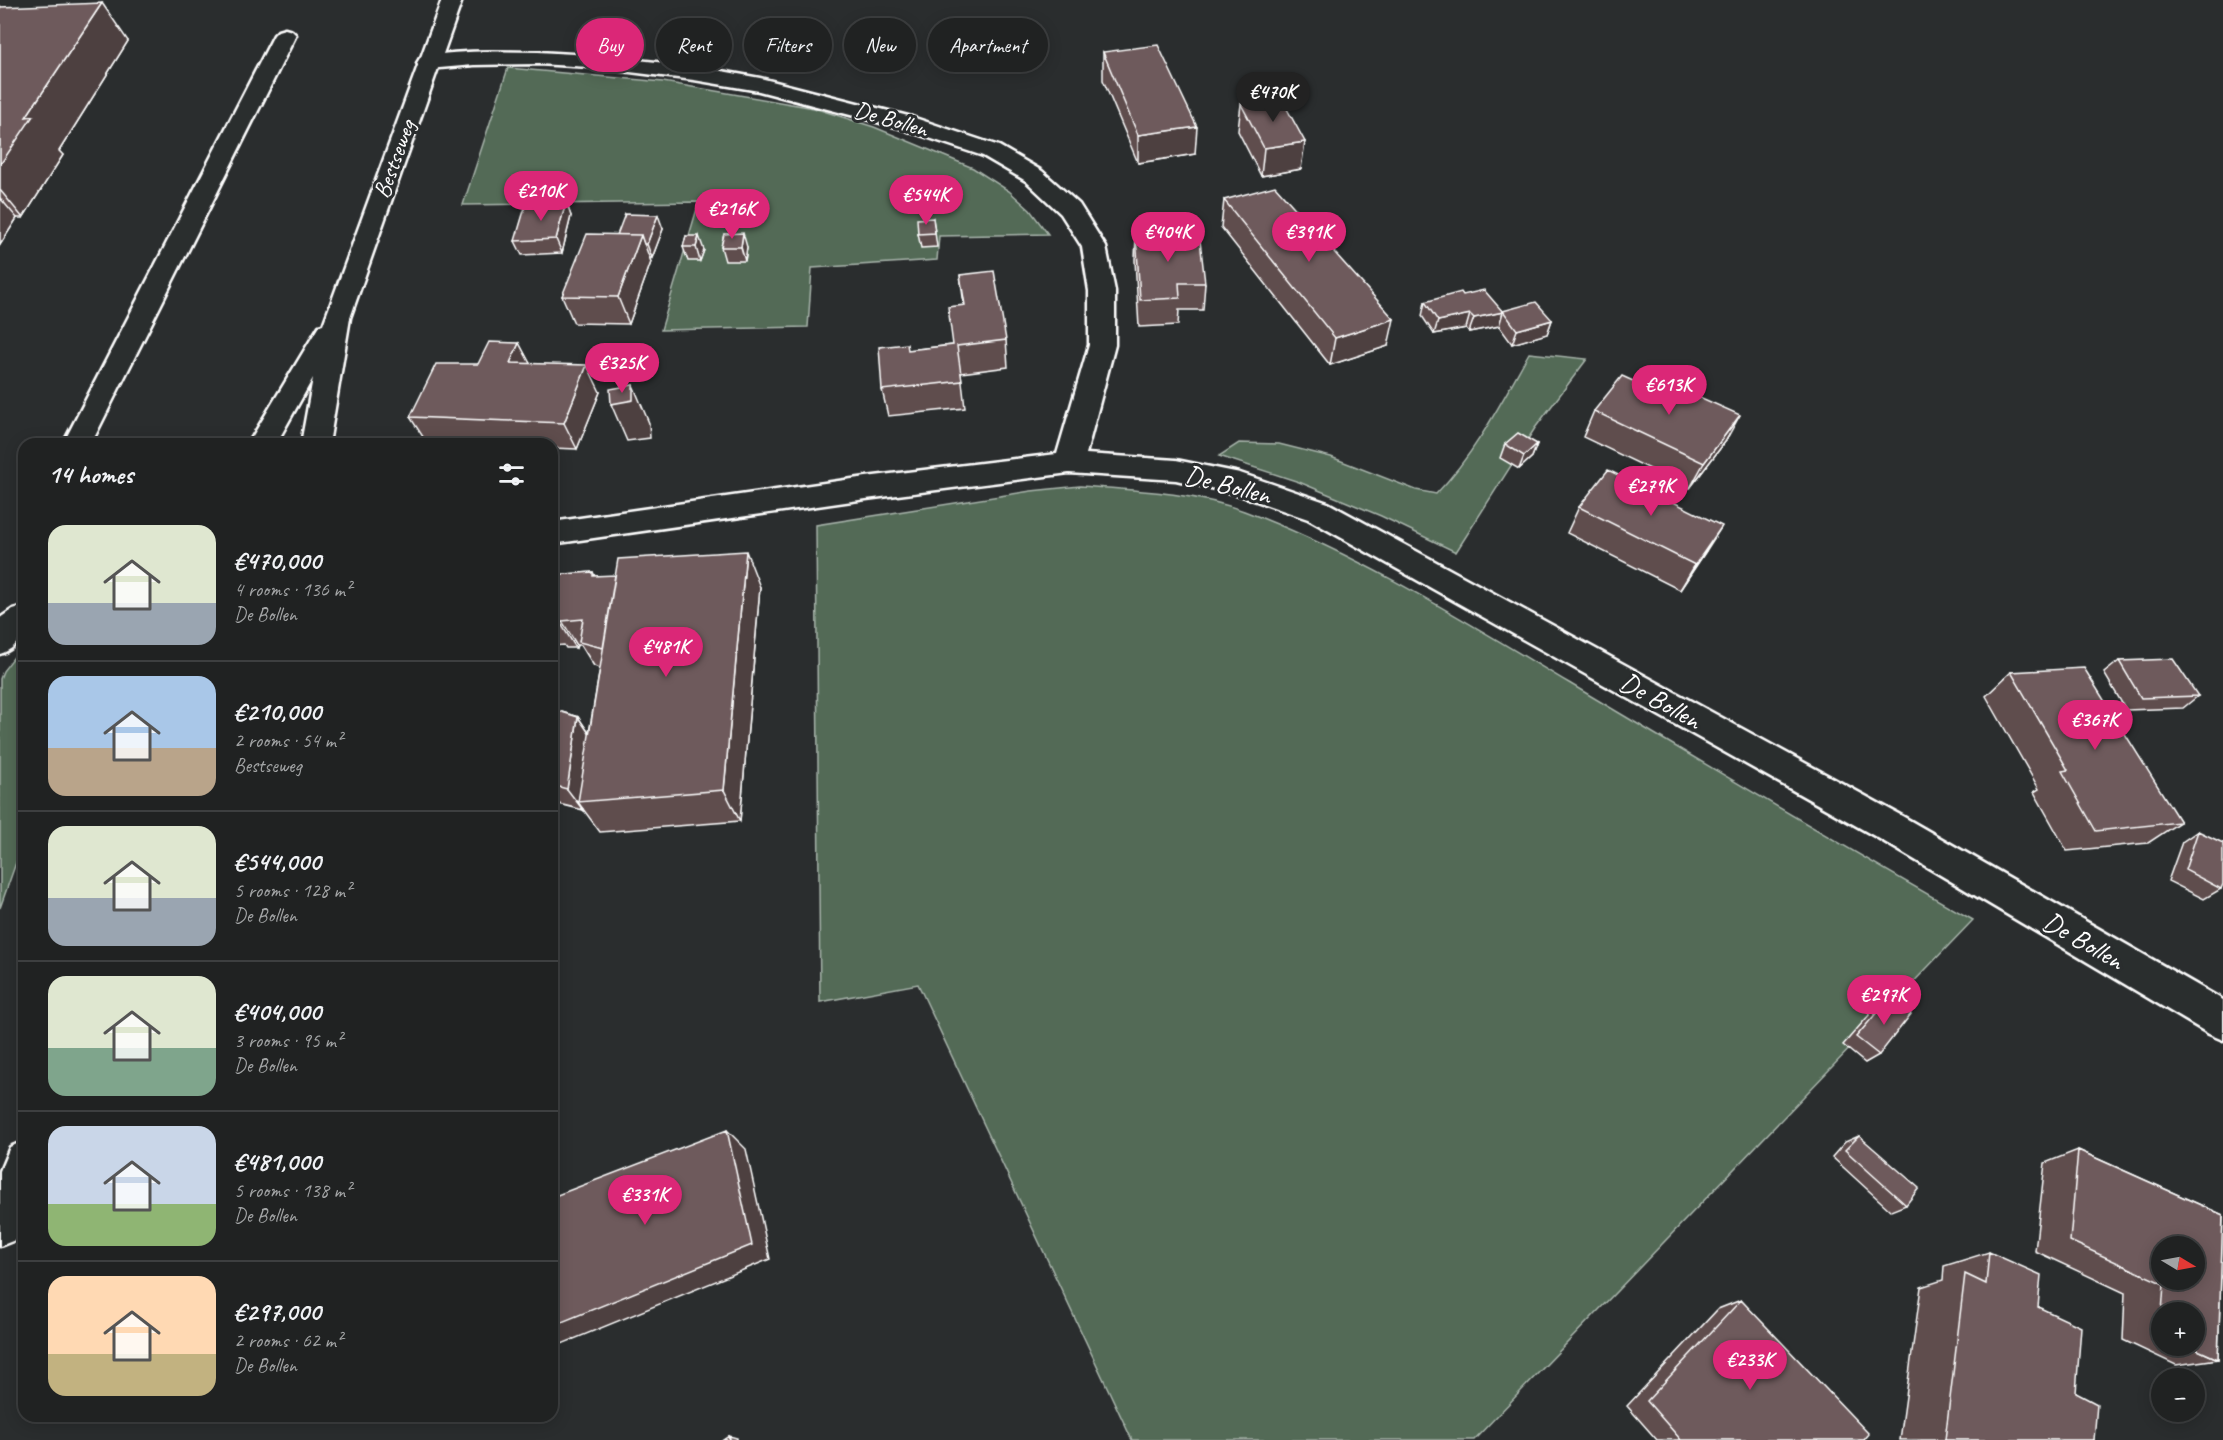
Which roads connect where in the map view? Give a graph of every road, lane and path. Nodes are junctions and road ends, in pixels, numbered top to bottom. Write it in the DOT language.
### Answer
graph roads {
  1 [pos="452,0"];
  2 [pos="285,34"];
  3 [pos="428,63"];
  4 [pos="337,318"];
  5 [pos="80,438"];
  6 [pos="265,438"];
  7 [pos="316,438"];
  8 [pos="1069,463"];
  9 [pos="558,532"];
  10 [pos="18,622"];
  11 [pos="0,641"];
  12 [pos="2223,1021"];
  13 [pos="18,1177"];
  14 [pos="0,1225"];
  1 -- 3 [label="street, Bestseweg"];
  2 -- 5 [label="street"];
  3 -- 4 [label="street, Bestseweg"];
  3 -- 8 [label="street, De Bollen"];
  4 -- 6 [label="street, Bestseweg"];
  4 -- 7 [label="street, Bestseweg"];
  8 -- 9 [label="street, De Bollen"];
  8 -- 12 [label="street, De Bollen"];
  10 -- 11 [label="street"];
  13 -- 14 [label="street"];
}
